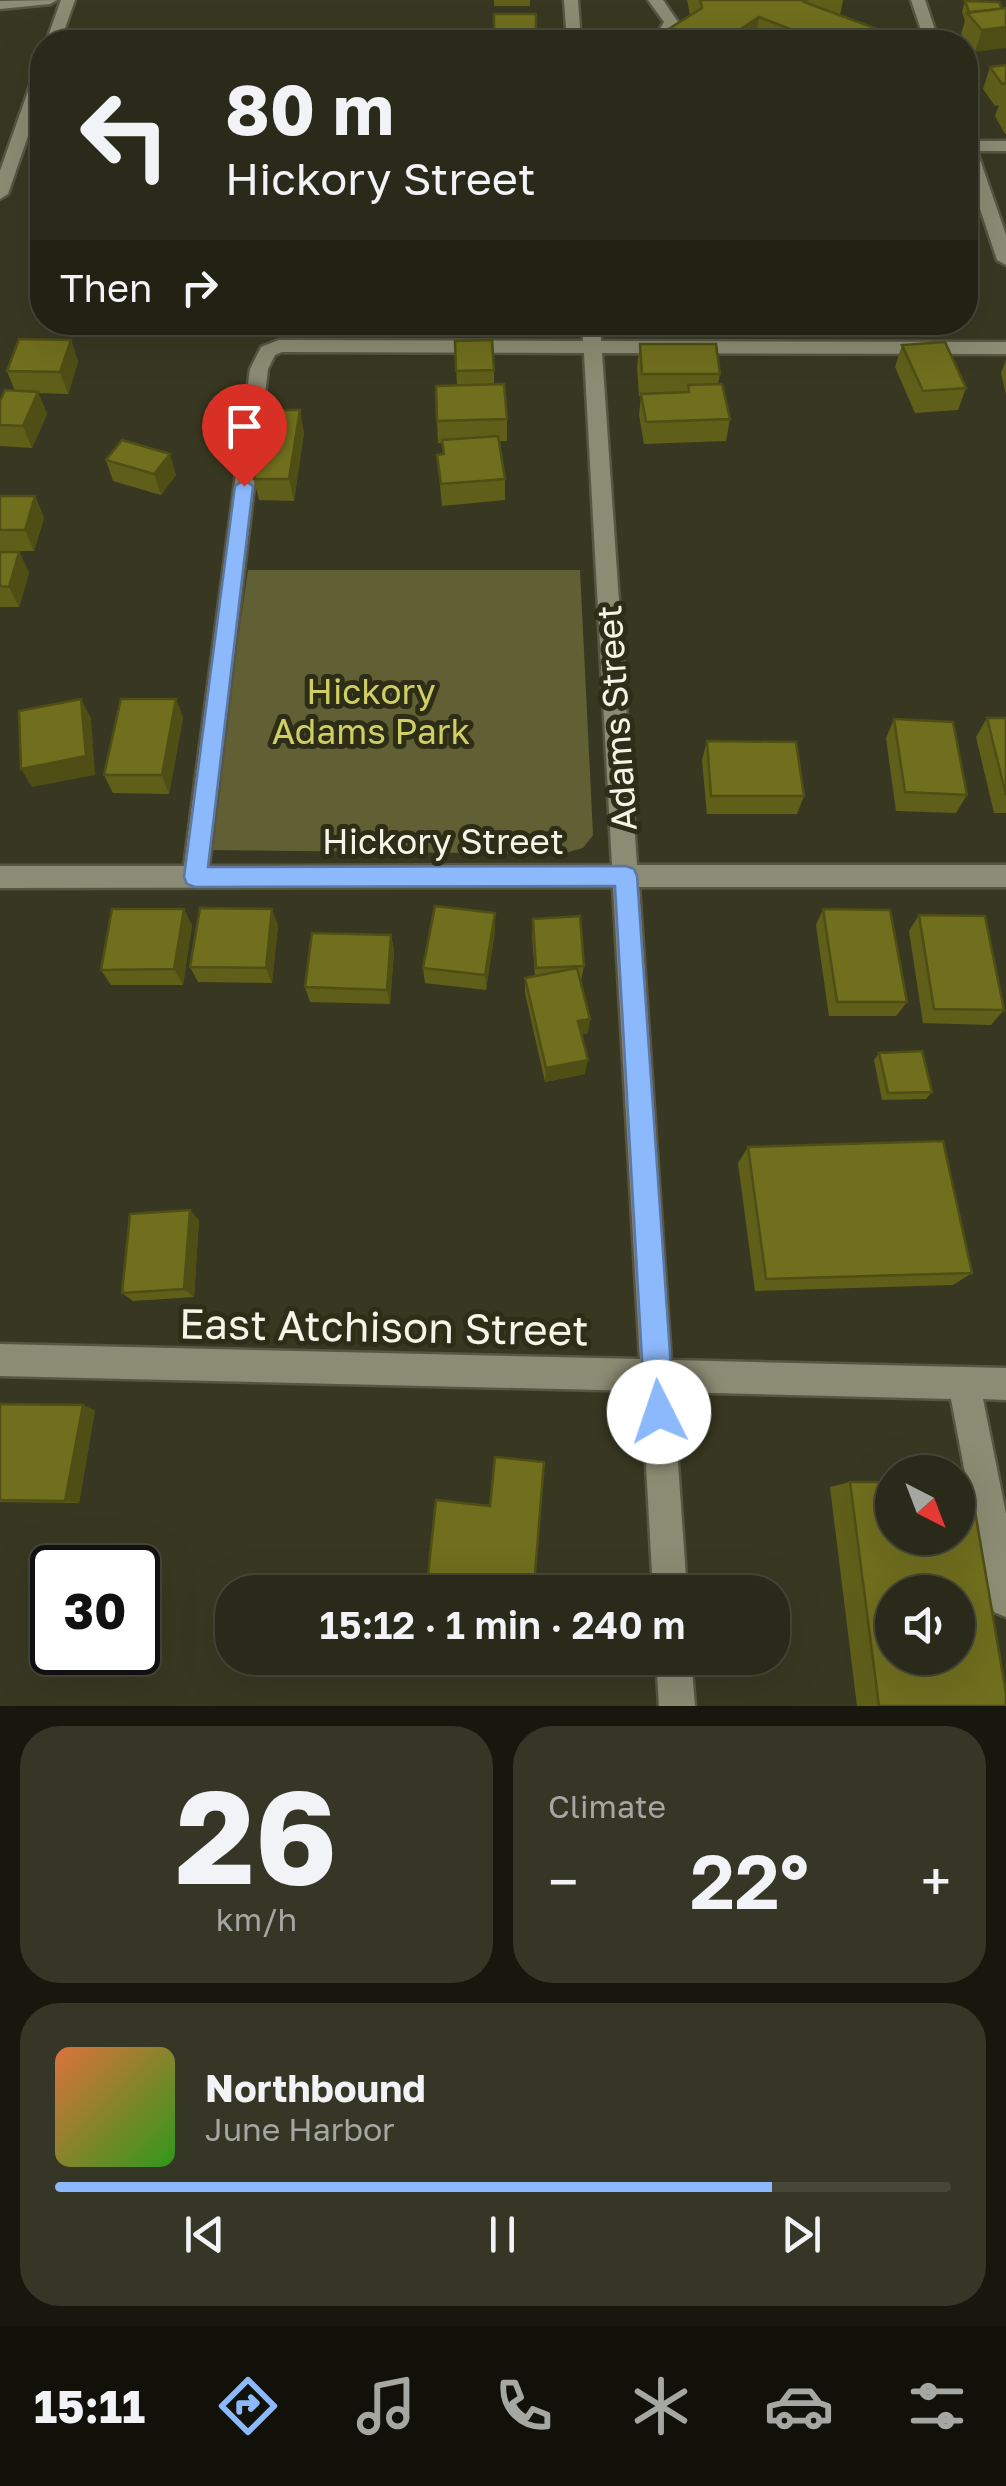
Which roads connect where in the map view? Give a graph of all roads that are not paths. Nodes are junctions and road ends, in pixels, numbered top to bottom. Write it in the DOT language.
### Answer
graph roads {
  1 [pos="50,0"];
  2 [pos="68,0"];
  3 [pos="571,0"];
  4 [pos="655,0"];
  5 [pos="918,0"];
  6 [pos="0,5"];
  7 [pos="58,30"];
  8 [pos="573,30"];
  9 [pos="666,30"];
  10 [pos="928,30"];
  11 [pos="30,103"];
  12 [pos="978,143"];
  13 [pos="1006,146"];
  14 [pos="6,162"];
  15 [pos="978,177"];
  16 [pos="0,194"];
  17 [pos="1006,260"];
  18 [pos="592,335"];
  19 [pos="1006,348"];
  20 [pos="626,876"];
  21 [pos="1006,876"];
  22 [pos="0,877"];
  23 [pos="195,877"];
  24 [pos="0,1360"];
  25 [pos="657,1375"];
  26 [pos="964,1384"];
  27 [pos="1006,1384"];
  28 [pos="669,1575"];
  29 [pos="1006,1600"];
  30 [pos="675,1675"];
  31 [pos="678,1706"];
  1 -- 6 [label="street"];
  2 -- 7 [label="street"];
  3 -- 8 [label="street"];
  4 -- 9 [label="street"];
  5 -- 10 [label="street"];
  11 -- 14 [label="street"];
  12 -- 13 [label="street"];
  14 -- 16 [label="street"];
  15 -- 17 [label="street"];
  18 -- 19 [label="street"];
  18 -- 20 [label="street, Adams Street"];
  18 -- 23 [label="street"];
  20 -- 21 [label="street, Hickory Street"];
  20 -- 23 [label="street, Hickory Street"];
  20 -- 25 [label="street, Adams Street"];
  22 -- 23 [label="street, Hickory Street"];
  24 -- 25 [label="street, East Atchison Street"];
  25 -- 26 [label="street, East Atchison Street"];
  25 -- 28 [label="street, Adams Street"];
  26 -- 27 [label="street, East Atchison Street"];
  26 -- 29 [label="street"];
  30 -- 31 [label="street"];
}
